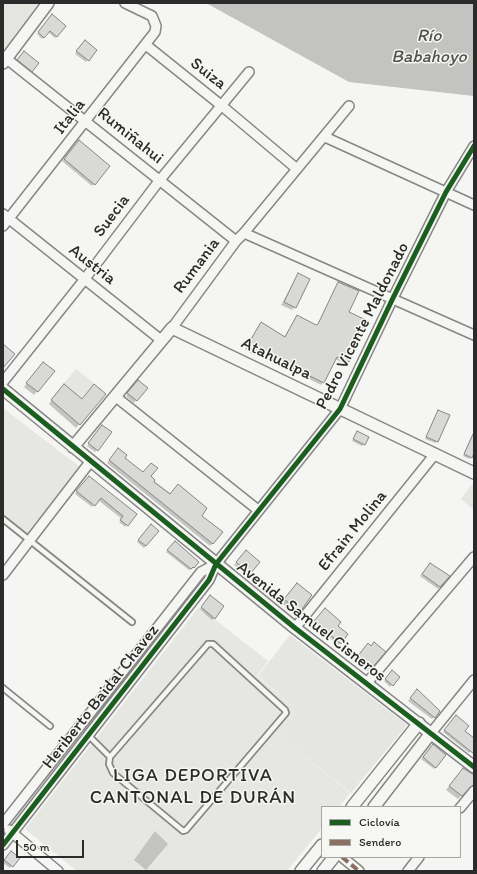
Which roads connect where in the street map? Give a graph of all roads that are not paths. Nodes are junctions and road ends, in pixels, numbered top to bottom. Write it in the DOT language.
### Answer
graph roads {
  1 [pos="48,3"];
  2 [pos="125,3"];
  3 [pos="146,45"];
  4 [pos="4,59"];
  5 [pos="249,72"];
  6 [pos="222,106"];
  7 [pos="349,106"];
  8 [pos="87,122"];
  9 [pos="325,137"];
  10 [pos="474,146"];
  11 [pos="297,169"];
  12 [pos="159,180"];
  13 [pos="446,192"];
  14 [pos="474,204"];
  15 [pos="6,216"];
  16 [pos="3,226"];
  17 [pos="244,233"];
  18 [pos="236,241"];
  19 [pos="84,280"];
  20 [pos="393,298"];
  21 [pos="172,328"];
  22 [pos="474,335"];
  23 [pos="162,340"];
  24 [pos="3,382"];
  25 [pos="3,389"];
  26 [pos="116,397"];
  27 [pos="340,409"];
  28 [pos="73,447"];
  29 [pos="435,454"];
  30 [pos="90,462"];
  31 [pos="474,473"];
  32 [pos="258,510"];
  33 [pos="3,520"];
  34 [pos="29,541"];
  35 [pos="474,557"];
  36 [pos="216,564"];
  37 [pos="3,575"];
  38 [pos="132,622"];
  39 [pos="296,628"];
  40 [pos="474,680"];
  41 [pos="366,684"];
  42 [pos="3,688"];
  43 [pos="419,723"];
  44 [pos="50,726"];
  45 [pos="432,733"];
  46 [pos="88,735"];
  47 [pos="110,757"];
  48 [pos="473,764"];
  49 [pos="474,791"];
  50 [pos="353,806"];
  51 [pos="375,806"];
  52 [pos="461,807"];
  53 [pos="3,824"];
  54 [pos="12,833"];
  55 [pos="3,845"];
  56 [pos="321,846"];
  57 [pos="333,858"];
  58 [pos="343,858"];
  59 [pos="418,858"];
  60 [pos="58,871"];
  61 [pos="301,871"];
  62 [pos="323,871"];
  63 [pos="359,871"];
  64 [pos="408,871"];
  1 -- 4 [label="street"];
  2 -- 3 [label="street"];
  3 -- 6 [label="street, Suiza"];
  3 -- 8 [label="street, Italia"];
  4 -- 8 [label="street, Rumiñahui"];
  5 -- 6 [label="street, Suecia"];
  6 -- 11 [label="street, Suiza"];
  6 -- 12 [label="street, Suecia"];
  7 -- 9 [label="street, Rumania"];
  8 -- 12 [label="street, Rumiñahui"];
  8 -- 15 [label="street, Italia"];
  9 -- 11 [label="street, Rumania"];
  9 -- 13 [label="street"];
  10 -- 13 [label="street, Pedro Vicente Maldonado"];
  11 -- 17 [label="street, Rumania"];
  12 -- 18 [label="street, Rumiñahui"];
  12 -- 19 [label="street, Suecia"];
  13 -- 14 [label="street"];
  13 -- 20 [label="street, Pedro Vicente Maldonado"];
  15 -- 16 [label="street, Italia"];
  15 -- 19 [label="street, Austria"];
  17 -- 18 [label="street, Rumania"];
  17 -- 20 [label="street"];
  18 -- 21 [label="street, Rumania"];
  19 -- 23 [label="street, Austria"];
  19 -- 24 [label="street, Suecia"];
  20 -- 22 [label="street"];
  20 -- 27 [label="street, Pedro Vicente Maldonado"];
  21 -- 23 [label="street, Rumania"];
  21 -- 27 [label="street, Atahualpa"];
  23 -- 26 [label="street, Rumania"];
  25 -- 28 [label="street, Avenida Samuel Cisneros"];
  26 -- 28 [label="street, Rumania"];
  26 -- 32 [label="street"];
  27 -- 29 [label="street, Atahualpa"];
  27 -- 32 [label="street, Pedro Vicente Maldonado"];
  28 -- 30 [label="street, Avenida Samuel Cisneros"];
  29 -- 31 [label="street, Atahualpa"];
  29 -- 39 [label="street, Efrain Molina"];
  30 -- 34 [label="street"];
  30 -- 36 [label="street, Avenida Samuel Cisneros"];
  32 -- 36 [label="street, Pedro Vicente Maldonado"];
  33 -- 34 [label="lane"];
  34 -- 37 [label="street"];
  34 -- 38 [label="lane"];
  35 -- 41 [label="street"];
  36 -- 39 [label="street, Avenida Samuel Cisneros"];
  36 -- 46 [label="street, Heriberto Baidal Chavez"];
  36 -- 53 [label="street, Heriberto Baidal Chavez"];
  39 -- 41 [label="street, Avenida Samuel Cisneros"];
  40 -- 45 [label="street"];
  41 -- 43 [label="street, Avenida Samuel Cisneros"];
  42 -- 44 [label="lane"];
  43 -- 45 [label="street, Avenida Samuel Cisneros"];
  43 -- 50 [label="street"];
  45 -- 48 [label="street, Avenida Samuel Cisneros"];
  45 -- 51 [label="street"];
  46 -- 47 [label="lane"];
  46 -- 54 [label="street, Heriberto Baidal Chavez"];
  47 -- 47 [label="lane"];
  49 -- 52 [label="street"];
  53 -- 54 [label="street"];
  54 -- 55 [label="street, Heriberto Baidal Chavez"];
  54 -- 60 [label="street"];
  56 -- 61 [label="street"];
  57 -- 62 [label="street"];
  58 -- 63 [label="street"];
  59 -- 64 [label="street"];
}
